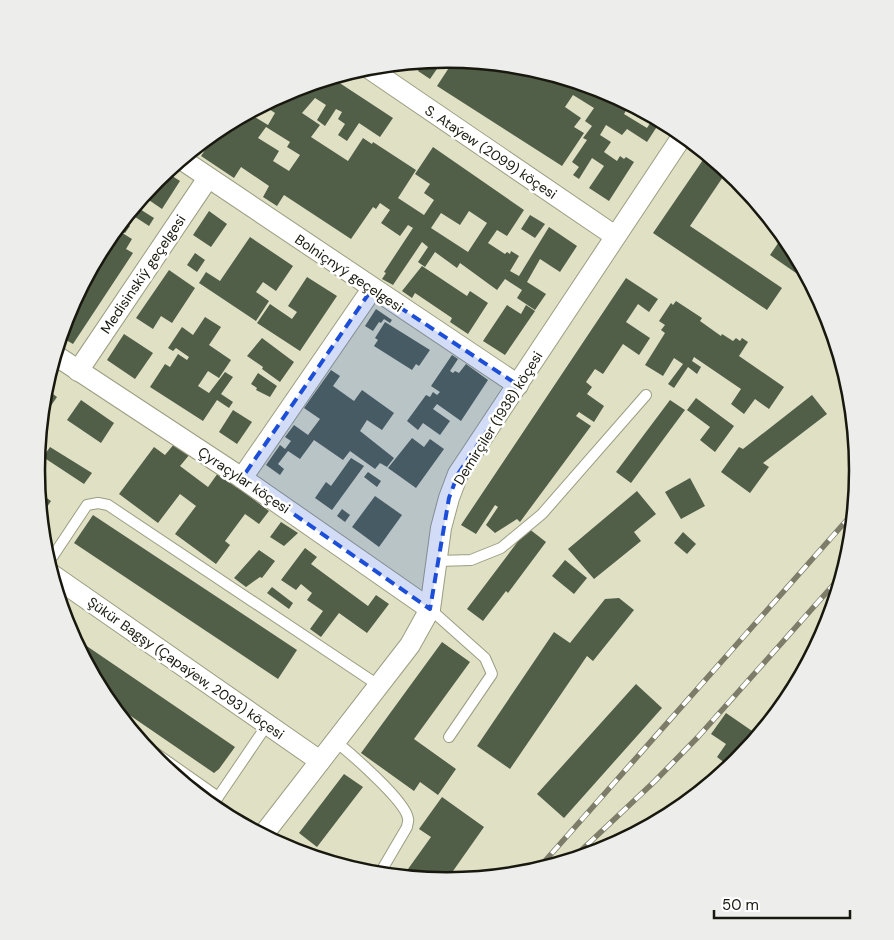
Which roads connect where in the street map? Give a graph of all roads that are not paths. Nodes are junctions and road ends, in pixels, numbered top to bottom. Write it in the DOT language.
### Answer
graph roads {
  1 [pos="378,74"];
  2 [pos="678,142"];
  3 [pos="187,163"];
  4 [pos="208,178"];
  5 [pos="615,236"];
  6 [pos="372,289"];
  7 [pos="61,359"];
  8 [pos="78,370"];
  9 [pos="518,385"];
  10 [pos="646,395"];
  11 [pos="242,478"];
  12 [pos="54,554"];
  13 [pos="438,560"];
  14 [pos="61,580"];
  15 [pos="430,609"];
  16 [pos="378,685"];
  17 [pos="267,725"];
  18 [pos="449,737"];
  19 [pos="335,742"];
  20 [pos="320,762"];
  21 [pos="192,781"];
  22 [pos="218,797"];
  23 [pos="267,830"];
  24 [pos="384,867"];
  1 -- 5 [label="street, S. Ataýew (2099) köçesi"];
  2 -- 5 [label="street, Demirçiler (1938) köçesi"];
  3 -- 4 [label="street, Bolniçnyý geçelgesi"];
  4 -- 6 [label="street, Bolniçnyý geçelgesi"];
  4 -- 8 [label="street, Medisinskiý geçelgesi"];
  5 -- 9 [label="street, Demirçiler (1938) köçesi"];
  6 -- 9 [label="street, Bolniçnyý geçelgesi"];
  6 -- 11 [label="street"];
  7 -- 8 [label="street, Çyraçylar köçesi"];
  8 -- 11 [label="street, Çyraçylar köçesi"];
  9 -- 13 [label="street, Demirçiler (1938) köçesi"];
  10 -- 13 [label="lane"];
  11 -- 15 [label="street, Çyraçylar köçesi"];
  12 -- 16 [label="lane"];
  13 -- 15 [label="street, Demirçiler (1938) köçesi"];
  14 -- 17 [label="street, Şükür Bagşy (Çapaýew, 2093) köçesi"];
  15 -- 16 [label="street, Demirçiler (1938) köçesi"];
  15 -- 18 [label="lane"];
  16 -- 19 [label="street, Demirçiler (1938) köçesi"];
  17 -- 20 [label="street, Şükür Bagşy (Çapaýew, 2093) köçesi"];
  17 -- 22 [label="lane"];
  19 -- 20 [label="street, Demirçiler (1938) köçesi"];
  19 -- 24 [label="lane"];
  20 -- 23 [label="street, Demirçiler (1938) köçesi"];
  21 -- 22 [label="lane"];
}
